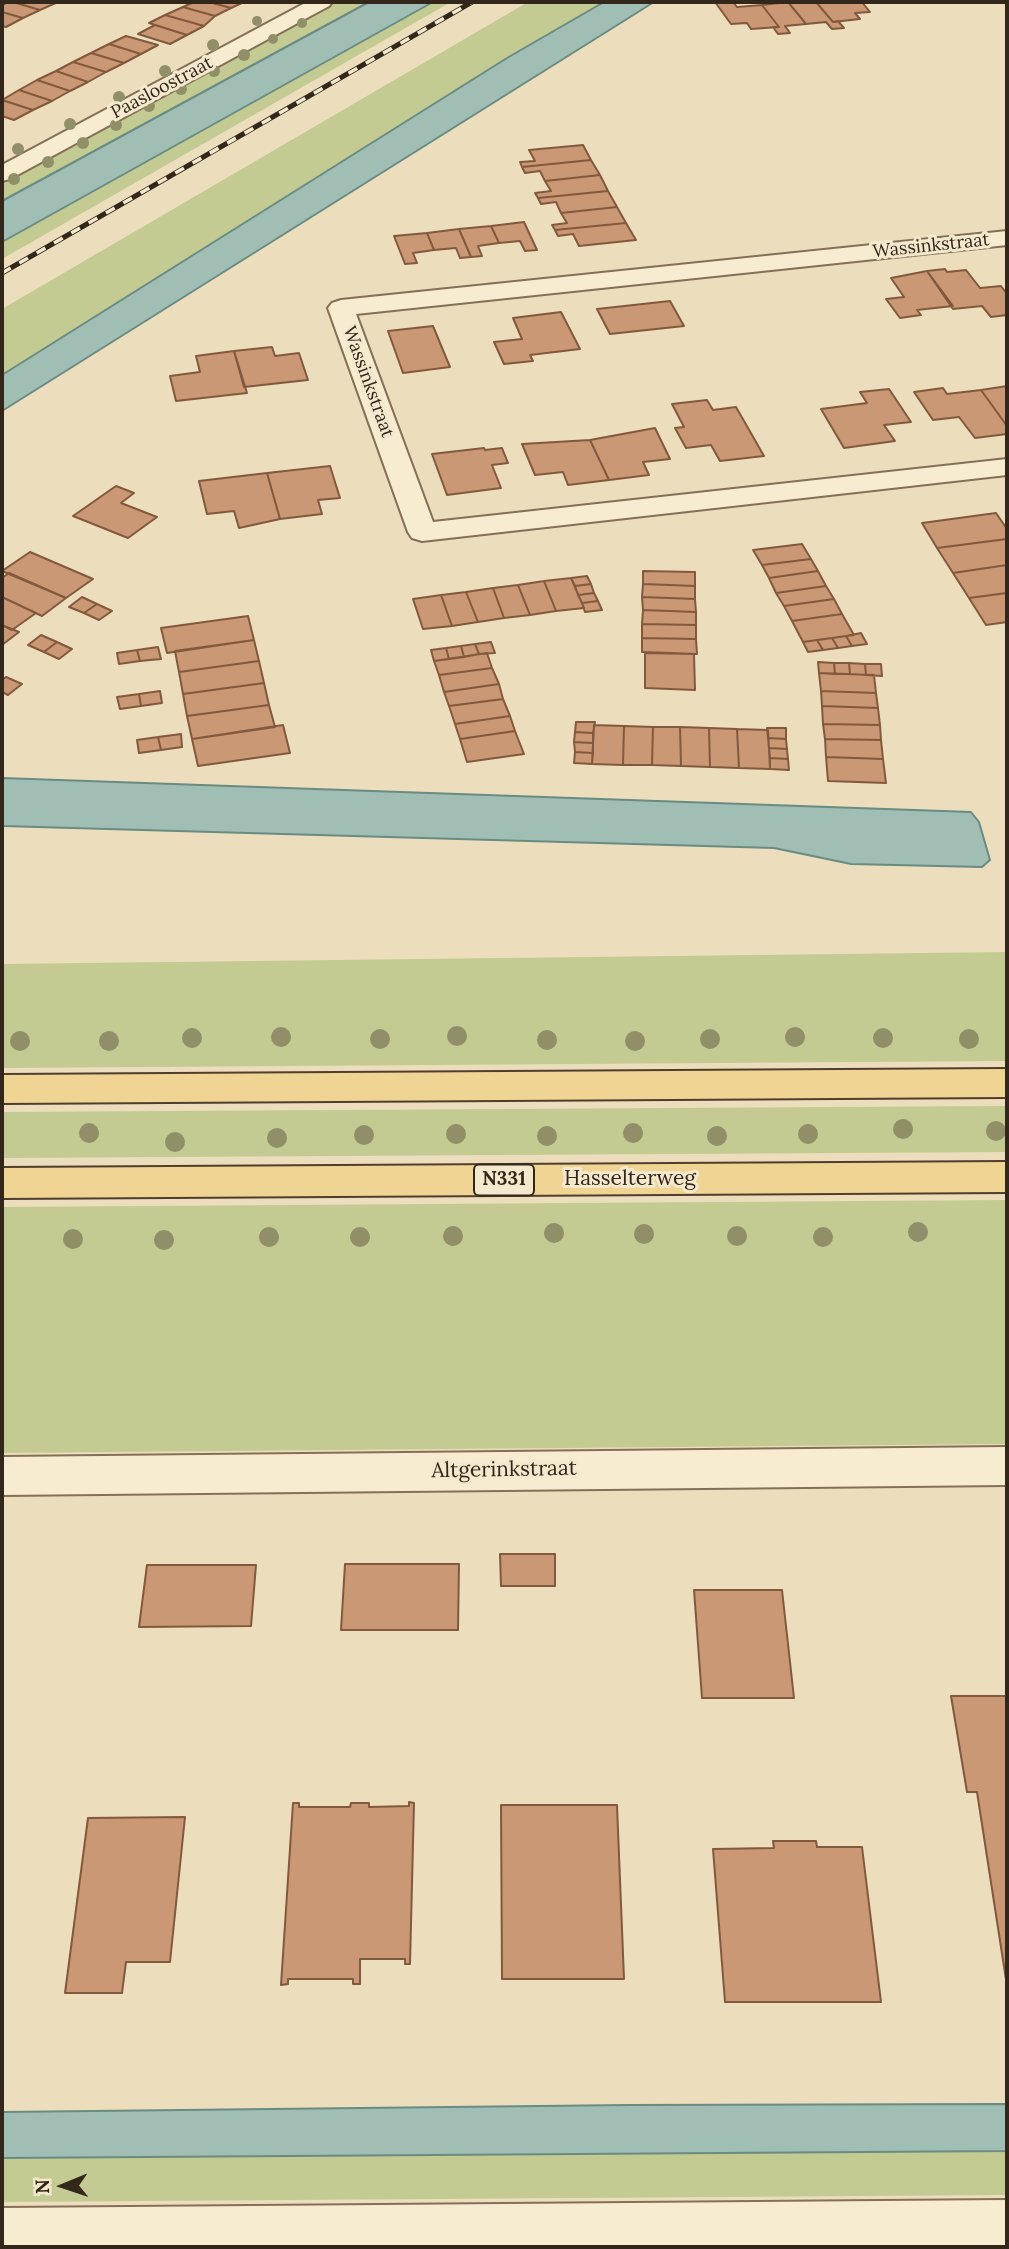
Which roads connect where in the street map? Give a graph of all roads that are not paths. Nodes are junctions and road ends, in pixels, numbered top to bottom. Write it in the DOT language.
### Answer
graph roads {
  1 [pos="322,2"];
  2 [pos="2,174"];
  3 [pos="1007,238"];
  4 [pos="1007,467"];
  5 [pos="1007,1083"];
  6 [pos="2,1090"];
  7 [pos="1007,1177"];
  8 [pos="2,1184"];
  9 [pos="1007,1466"];
  10 [pos="2,1476"];
  11 [pos="1007,2228"];
  12 [pos="2,2236"];
  1 -- 2 [label="street, Paasloostraat"];
  3 -- 4 [label="street, Wassinkstraat"];
  5 -- 6 [label="main road"];
  7 -- 8 [label="main road, Hasselterweg / N331"];
  9 -- 10 [label="street, Altgerinkstraat"];
  11 -- 12 [label="street"];
}
